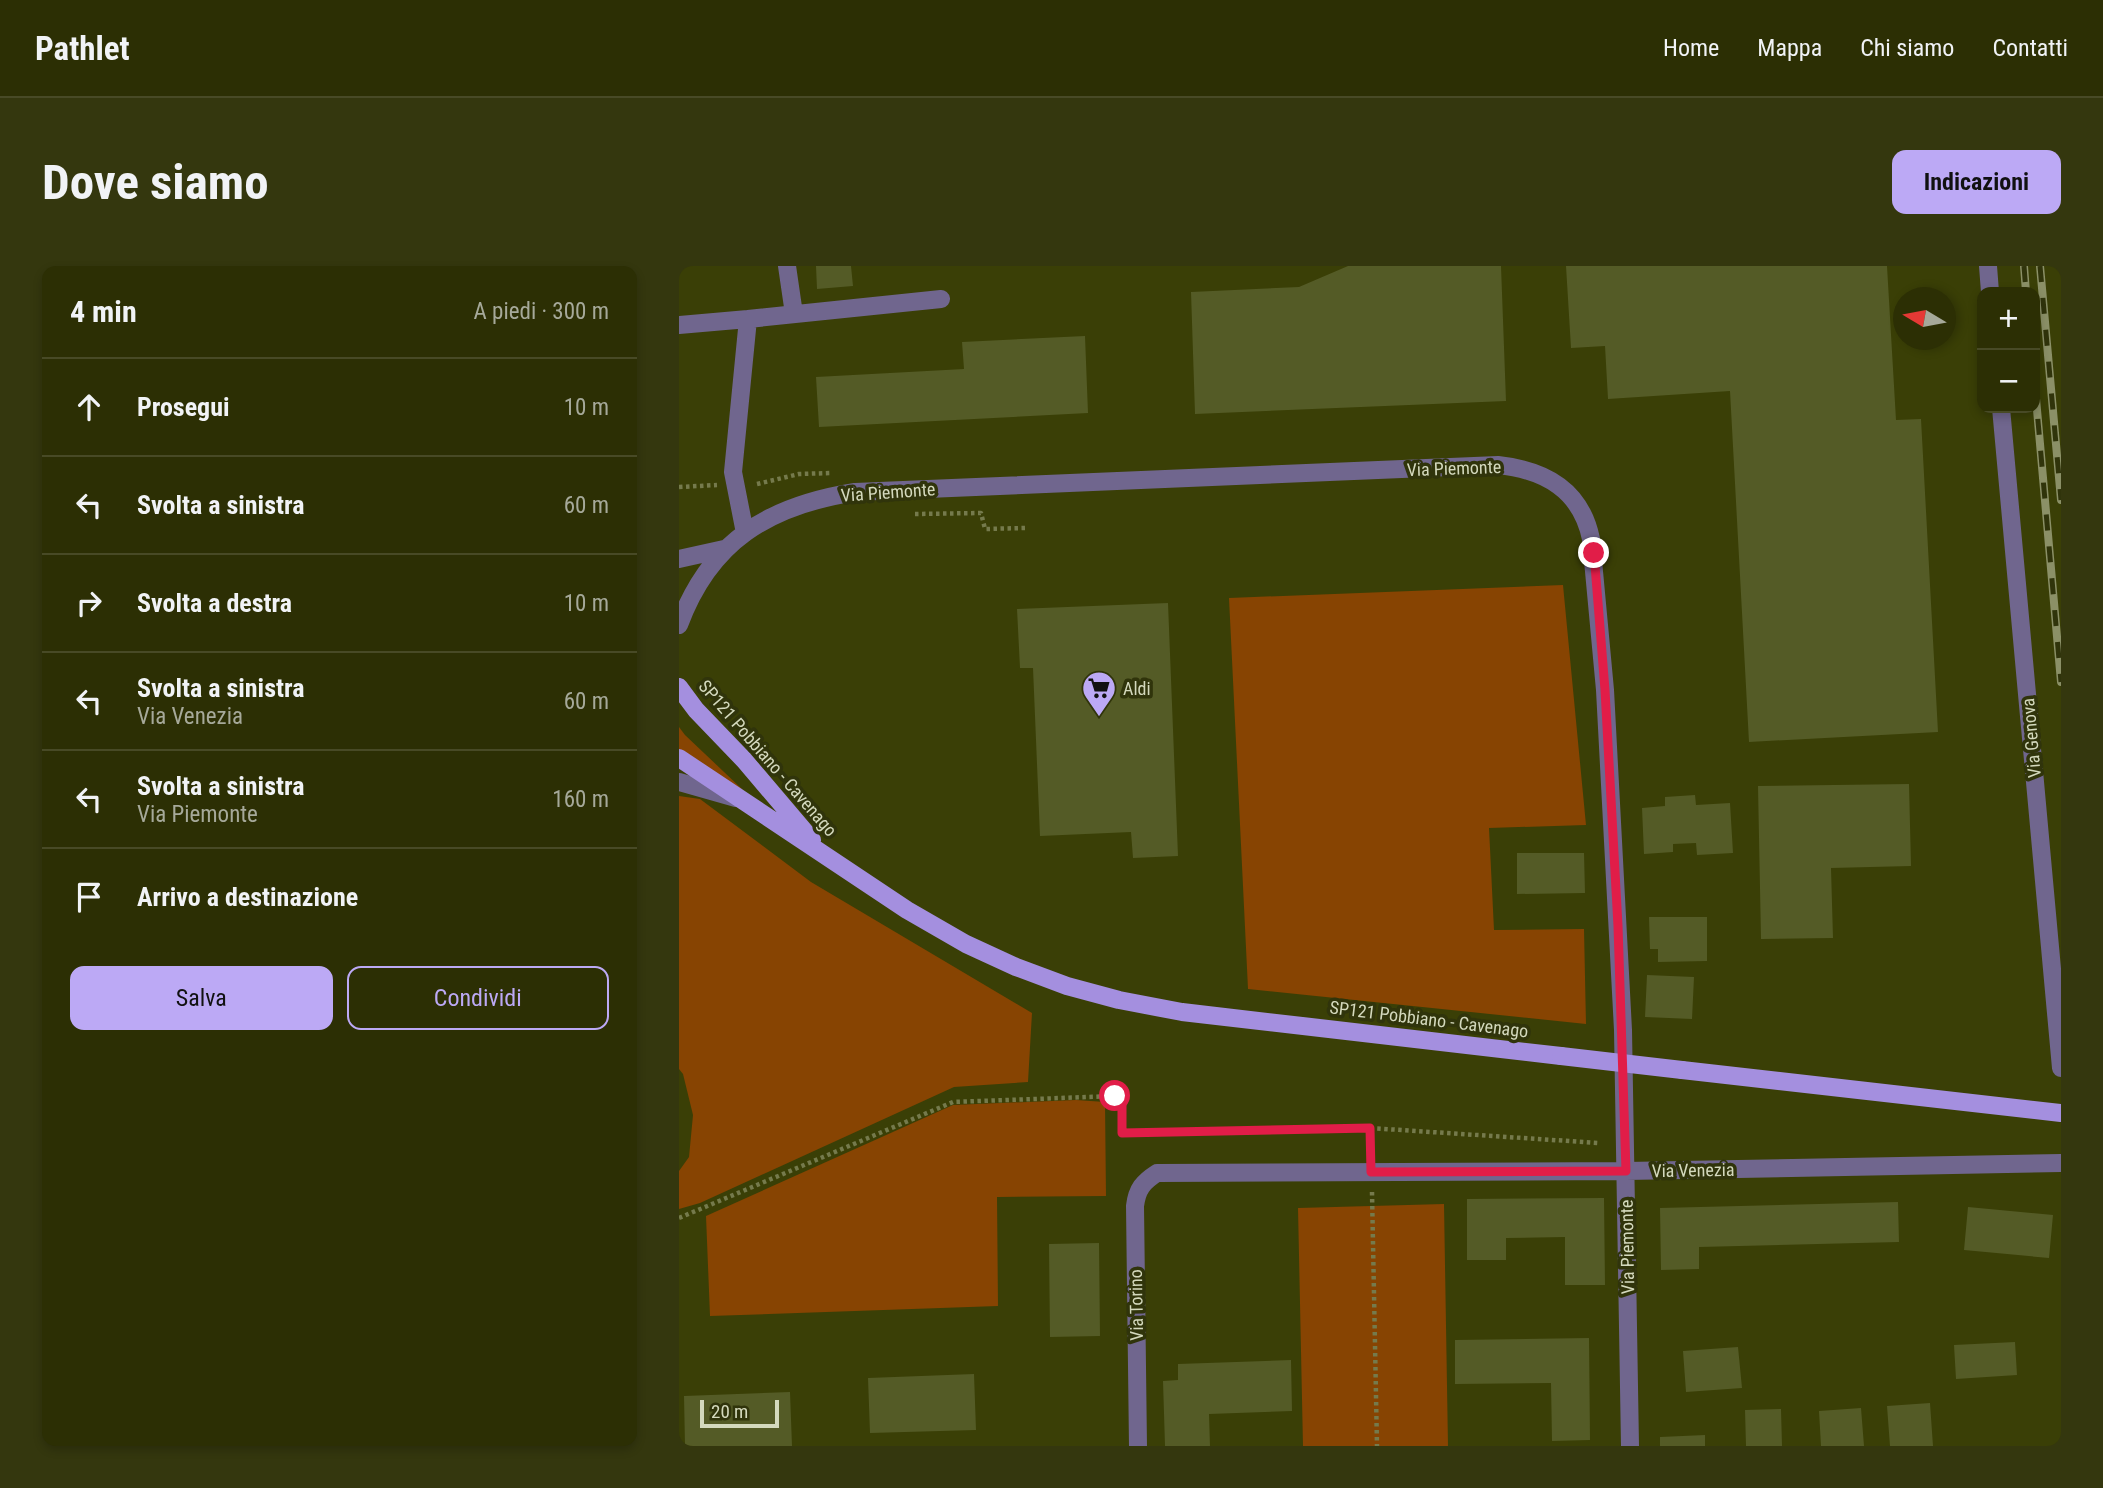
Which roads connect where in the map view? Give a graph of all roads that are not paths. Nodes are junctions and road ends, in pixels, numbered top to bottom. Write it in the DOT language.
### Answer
graph roads {
  1 [pos="787,266"];
  2 [pos="1987,266"];
  3 [pos="1989,287"];
  4 [pos="941,299"];
  5 [pos="794,314"];
  6 [pos="748,319"];
  7 [pos="679,326"];
  8 [pos="2001,413"];
  9 [pos="745,533"];
  10 [pos="724,549"];
  11 [pos="679,559"];
  12 [pos="679,625"];
  13 [pos="679,687"];
  14 [pos="679,758"];
  15 [pos="679,782"];
  16 [pos="742,800"];
  17 [pos="826,856"];
  18 [pos="2061,1068"];
  19 [pos="2061,1113"];
  20 [pos="2061,1163"];
  21 [pos="1626,1171"];
  22 [pos="1157,1173"];
  23 [pos="1138,1446"];
  24 [pos="1630,1446"];
  1 -- 5 [label="street"];
  2 -- 3 [label="street"];
  4 -- 5 [label="street"];
  5 -- 6 [label="street"];
  6 -- 7 [label="street"];
  6 -- 9 [label="street"];
  8 -- 18 [label="street, Via Genova"];
  9 -- 10 [label="street, Via Piemonte"];
  9 -- 21 [label="street, Via Piemonte"];
  10 -- 11 [label="street, Via Piemonte"];
  10 -- 12 [label="street, Via Piemonte"];
  13 -- 17 [label="main road, SP121 Pobbiano - Cavenago"];
  14 -- 16 [label="main road, SP121 Pobbiano - Cavenago"];
  15 -- 16 [label="street"];
  16 -- 17 [label="main road, SP121 Pobbiano - Cavenago"];
  17 -- 19 [label="main road, SP121 Pobbiano - Cavenago, bridge"];
  20 -- 21 [label="street, Via Venezia"];
  21 -- 22 [label="street, Via Venezia"];
  21 -- 24 [label="street, Via Piemonte"];
  22 -- 23 [label="street, Via Torino"];
}
